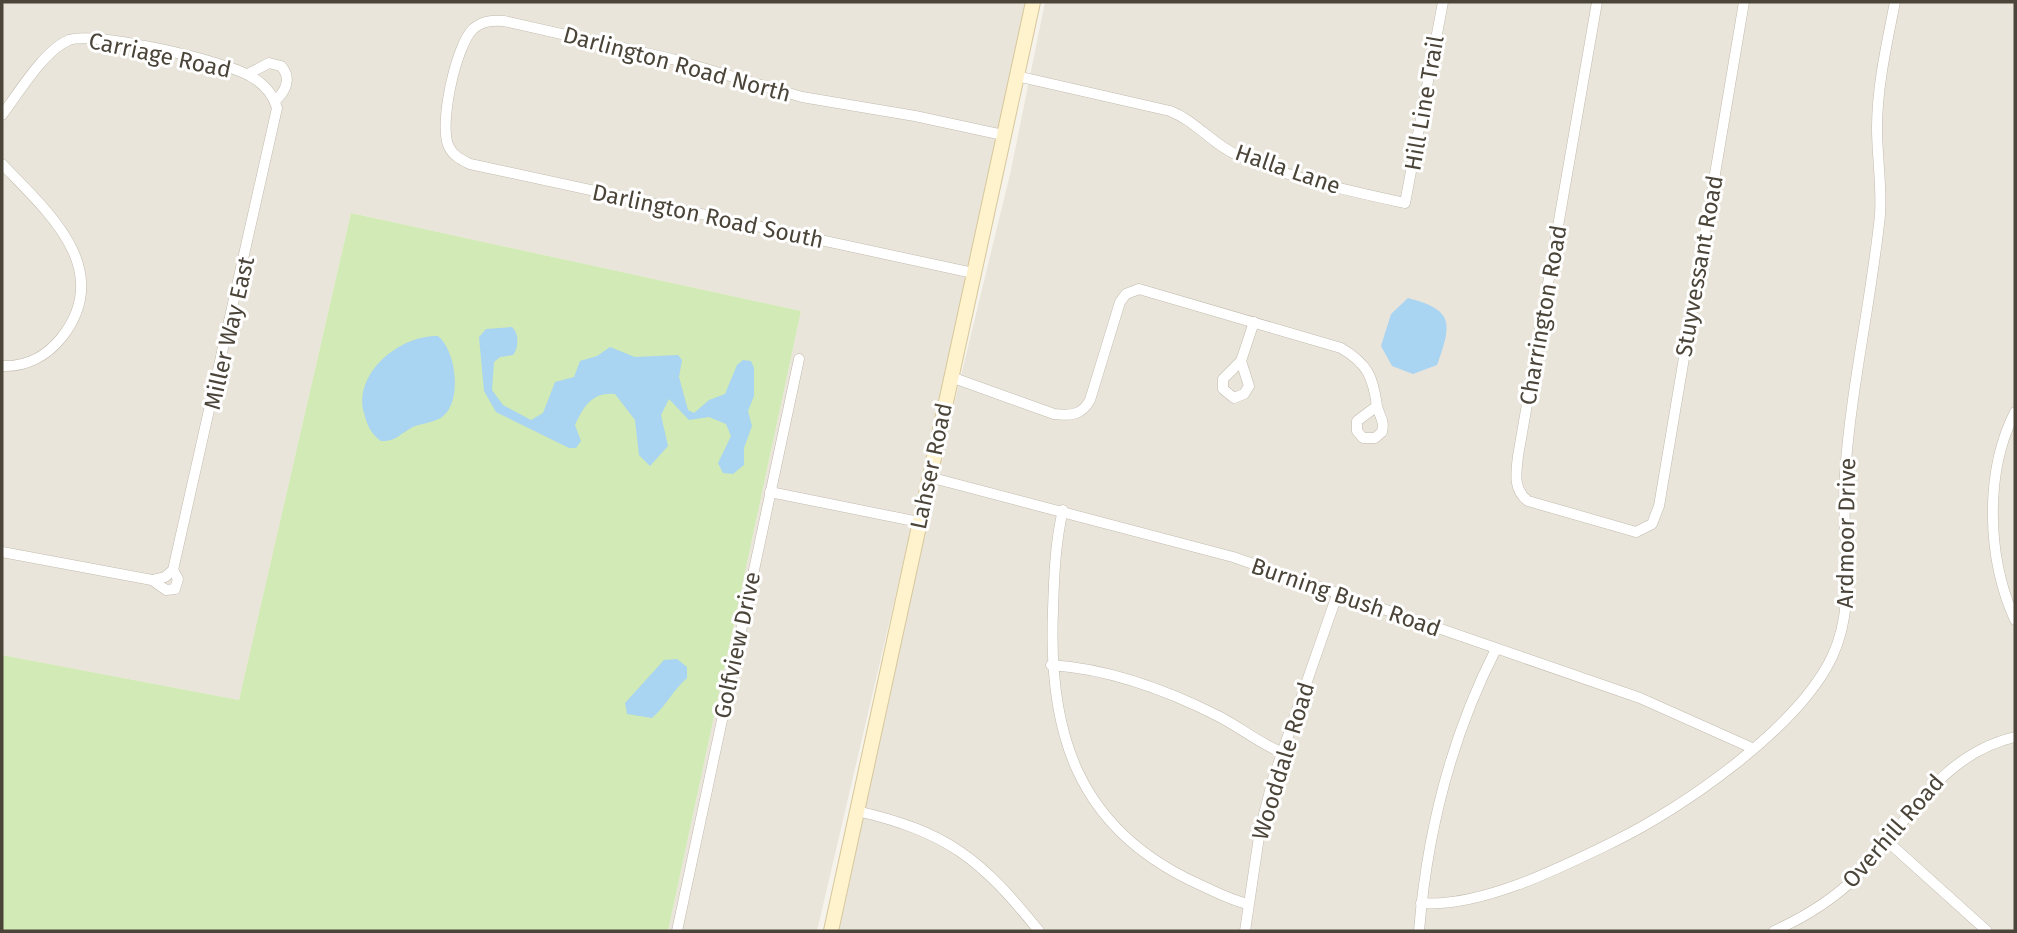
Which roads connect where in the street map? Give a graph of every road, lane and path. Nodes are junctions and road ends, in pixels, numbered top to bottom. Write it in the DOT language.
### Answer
graph roads {
  1 [pos="1033,2"];
  2 [pos="1443,2"];
  3 [pos="1597,2"];
  4 [pos="1744,2"];
  5 [pos="1895,2"];
  6 [pos="248,74"];
  7 [pos="1017,76"];
  8 [pos="275,101"];
  9 [pos="2,115"];
  10 [pos="1003,135"];
  11 [pos="449,147"];
  12 [pos="2,164"];
  13 [pos="1405,203"];
  14 [pos="974,273"];
  15 [pos="1254,322"];
  16 [pos="799,359"];
  17 [pos="1241,361"];
  18 [pos="2,366"];
  19 [pos="951,377"];
  20 [pos="1377,406"];
  21 [pos="2015,412"];
  22 [pos="929,477"];
  23 [pos="770,492"];
  24 [pos="1063,510"];
  25 [pos="919,522"];
  26 [pos="1647,528"];
  27 [pos="2,552"];
  28 [pos="169,573"];
  29 [pos="152,580"];
  30 [pos="1337,595"];
  31 [pos="2015,620"];
  32 [pos="1496,649"];
  33 [pos="1051,665"];
  34 [pos="2015,737"];
  35 [pos="1752,748"];
  36 [pos="1281,752"];
  37 [pos="857,811"];
  38 [pos="1887,841"];
  39 [pos="1421,903"];
  40 [pos="1248,904"];
  41 [pos="677,931"];
  42 [pos="831,931"];
  43 [pos="1038,931"];
  44 [pos="1245,931"];
  45 [pos="1419,931"];
  46 [pos="1774,931"];
  47 [pos="1987,931"];
  1 -- 7 [label="street, Lahser Road"];
  2 -- 13 [label="street, Hill Line Trail"];
  3 -- 26 [label="street, Charrington Road"];
  4 -- 26 [label="street, Stuyvessant Road"];
  5 -- 35 [label="street, Ardmoor Drive"];
  6 -- 8 [label="street, Carriage Road"];
  6 -- 8 [label="street, Miller Way East"];
  6 -- 9 [label="street, Carriage Road"];
  7 -- 10 [label="street, Lahser Road"];
  7 -- 13 [label="street, Halla Lane"];
  8 -- 28 [label="street, Miller Way East"];
  10 -- 11 [label="street, Darlington Road North"];
  10 -- 14 [label="street, Lahser Road"];
  11 -- 14 [label="street, Darlington Road South"];
  12 -- 18 [label="street"];
  14 -- 19 [label="street, Lahser Road"];
  15 -- 17 [label="street"];
  15 -- 19 [label="street"];
  15 -- 20 [label="street"];
  16 -- 23 [label="street, Golfview Drive"];
  19 -- 22 [label="street, Lahser Road"];
  21 -- 31 [label="street"];
  22 -- 24 [label="street, Burning Bush Road"];
  22 -- 25 [label="street, Lahser Road"];
  23 -- 25 [label="street"];
  23 -- 41 [label="street, Golfview Drive"];
  24 -- 30 [label="street, Burning Bush Road"];
  24 -- 33 [label="street"];
  25 -- 37 [label="street, Lahser Road"];
  27 -- 29 [label="street"];
  28 -- 29 [label="street"];
  28 -- 29 [label="street"];
  30 -- 32 [label="street, Burning Bush Road"];
  30 -- 36 [label="street, Wooddale Road"];
  32 -- 35 [label="street, Burning Bush Road"];
  32 -- 39 [label="street"];
  33 -- 36 [label="street"];
  33 -- 40 [label="street"];
  34 -- 38 [label="street, Overhill Road"];
  35 -- 39 [label="street, Ardmoor Drive"];
  36 -- 40 [label="street, Wooddale Road"];
  37 -- 42 [label="street, Lahser Road"];
  37 -- 43 [label="street"];
  38 -- 46 [label="street, Overhill Road"];
  38 -- 47 [label="street"];
  39 -- 45 [label="street"];
  40 -- 44 [label="street, Wooddale Road"];
}
